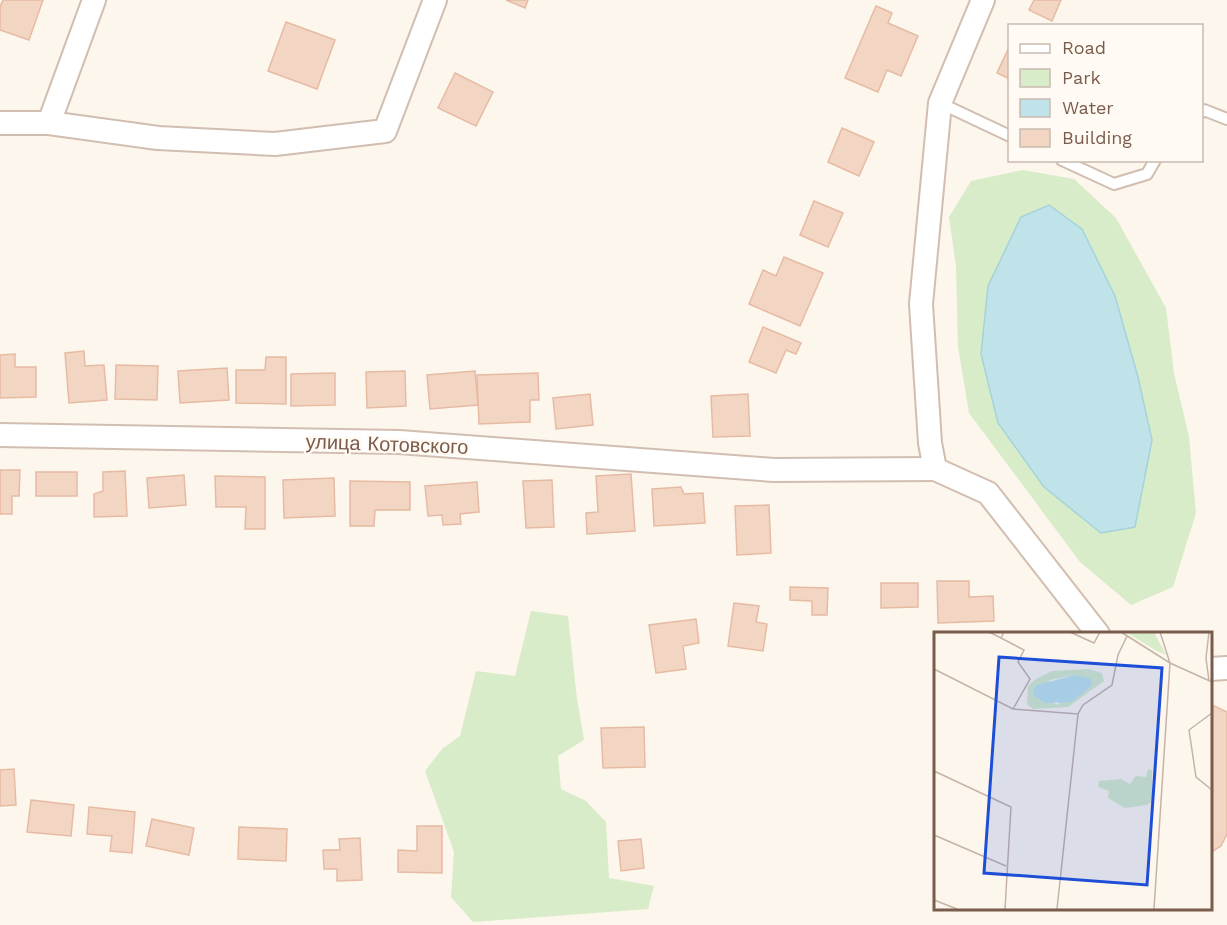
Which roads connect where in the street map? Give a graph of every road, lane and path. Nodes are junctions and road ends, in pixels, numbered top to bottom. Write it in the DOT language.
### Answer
graph roads {
  1 [pos="94,0"];
  2 [pos="435,0"];
  3 [pos="983,0"];
  4 [pos="940,104"];
  5 [pos="1203,111"];
  6 [pos="1227,120"];
  7 [pos="0,123"];
  8 [pos="49,123"];
  9 [pos="1008,135"];
  10 [pos="1066,162"];
  11 [pos="1154,162"];
  12 [pos="0,435"];
  13 [pos="935,469"];
  14 [pos="1096,632"];
  15 [pos="1227,668"];
  16 [pos="1212,669"];
  1 -- 8 [label="street"];
  2 -- 8 [label="street"];
  3 -- 4 [label="street"];
  4 -- 9 [label="lane"];
  4 -- 13 [label="street"];
  5 -- 6 [label="lane"];
  7 -- 8 [label="street"];
  10 -- 11 [label="lane"];
  12 -- 13 [label="street, улица Котовского"];
  13 -- 14 [label="street"];
  15 -- 16 [label="street"];
}
